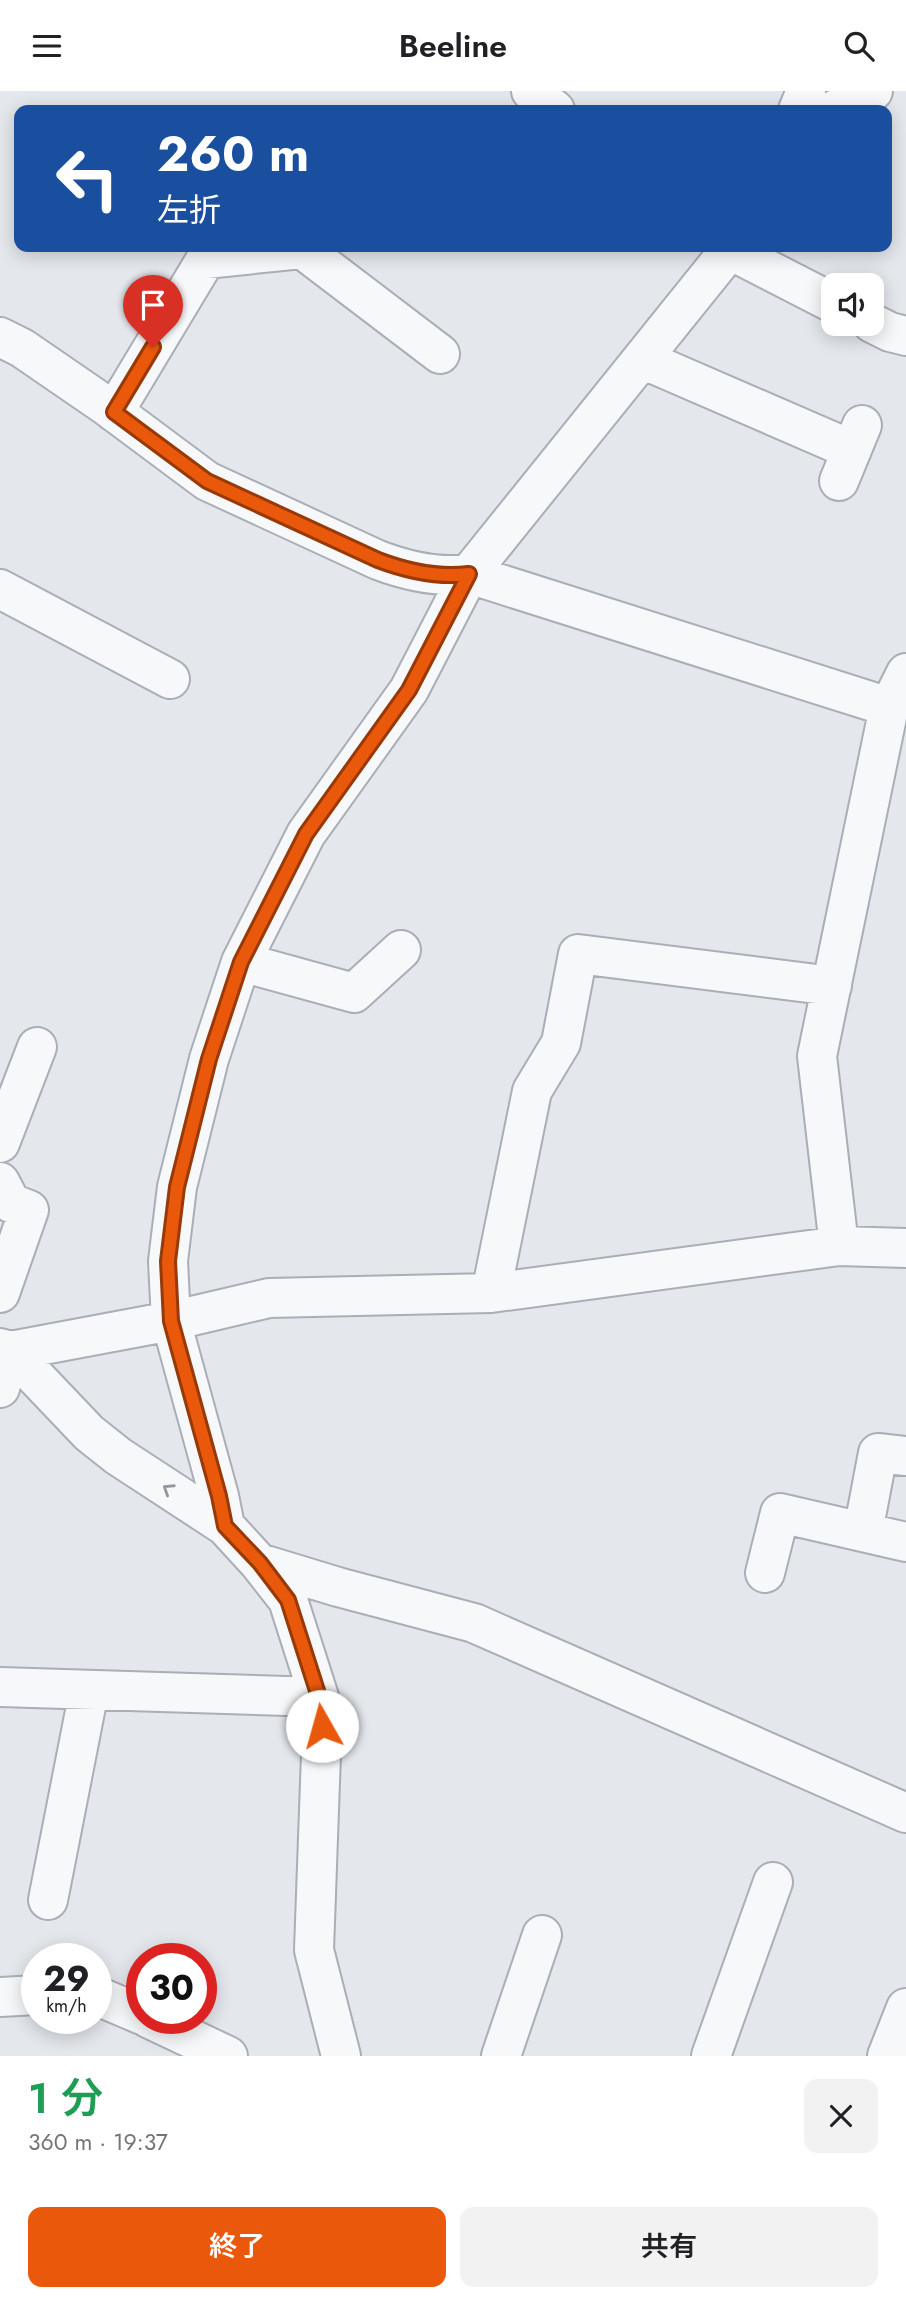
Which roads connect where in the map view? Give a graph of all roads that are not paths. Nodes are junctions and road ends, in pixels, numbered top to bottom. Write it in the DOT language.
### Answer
graph roads {
  1 [pos="531,91"];
  2 [pos="873,91"];
  3 [pos="549,105"];
  4 [pos="844,105"];
  5 [pos="281,252"];
  6 [pos="305,252"];
  7 [pos="726,252"];
  8 [pos="737,252"];
  9 [pos="821,297"];
  10 [pos="884,329"];
  11 [pos="906,336"];
  12 [pos="0,337"];
  13 [pos="440,354"];
  14 [pos="642,359"];
  15 [pos="114,412"];
  16 [pos="851,452"];
  17 [pos="469,574"];
  18 [pos="0,589"];
  19 [pos="906,673"];
  20 [pos="170,679"];
  21 [pos="889,707"];
  22 [pos="401,950"];
  23 [pos="241,962"];
  24 [pos="832,986"];
  25 [pos="37,1047"];
  26 [pos="0,1143"];
  27 [pos="0,1182"];
  28 [pos="839,1246"];
  29 [pos="906,1248"];
  30 [pos="0,1293"];
  31 [pos="491,1293"];
  32 [pos="171,1321"];
  33 [pos="6,1349"];
  34 [pos="0,1388"];
  35 [pos="906,1456"];
  36 [pos="225,1526"];
  37 [pos="863,1532"];
  38 [pos="906,1542"];
  39 [pos="260,1563"];
  40 [pos="765,1573"];
  41 [pos="0,1688"];
  42 [pos="89,1691"];
  43 [pos="319,1697"];
  44 [pos="906,1813"];
  45 [pos="774,1882"];
  46 [pos="48,1900"];
  47 [pos="542,1935"];
  48 [pos="21,1996"];
  49 [pos="0,1997"];
  50 [pos="906,2008"];
  51 [pos="182,2034"];
  52 [pos="228,2056"];
  53 [pos="341,2056"];
  54 [pos="501,2056"];
  55 [pos="711,2056"];
  56 [pos="887,2056"];
  1 -- 3 [label="street"];
  2 -- 4 [label="street"];
  5 -- 15 [label="street"];
  6 -- 13 [label="street"];
  7 -- 14 [label="street"];
  8 -- 9 [label="street"];
  10 -- 11 [label="street"];
  12 -- 15 [label="street"];
  14 -- 16 [label="street"];
  14 -- 17 [label="street"];
  15 -- 17 [label="street"];
  17 -- 21 [label="street"];
  17 -- 23 [label="street"];
  18 -- 20 [label="street"];
  19 -- 21 [label="street"];
  21 -- 24 [label="street"];
  22 -- 23 [label="street"];
  23 -- 32 [label="street"];
  24 -- 28 [label="street"];
  24 -- 31 [label="street"];
  25 -- 26 [label="street"];
  27 -- 30 [label="street"];
  28 -- 29 [label="street"];
  28 -- 31 [label="street"];
  31 -- 32 [label="street"];
  32 -- 33 [label="street"];
  32 -- 36 [label="street"];
  33 -- 34 [label="street"];
  36 -- 33 [label="street, one-way"];
  35 -- 37 [label="street"];
  36 -- 39 [label="street"];
  37 -- 38 [label="street"];
  37 -- 40 [label="street"];
  39 -- 43 [label="street"];
  39 -- 44 [label="street"];
  41 -- 42 [label="street"];
  42 -- 43 [label="street"];
  42 -- 46 [label="street"];
  43 -- 53 [label="street"];
  45 -- 55 [label="street"];
  47 -- 54 [label="street"];
  48 -- 49 [label="street"];
  50 -- 56 [label="street"];
  51 -- 52 [label="street"];
}
